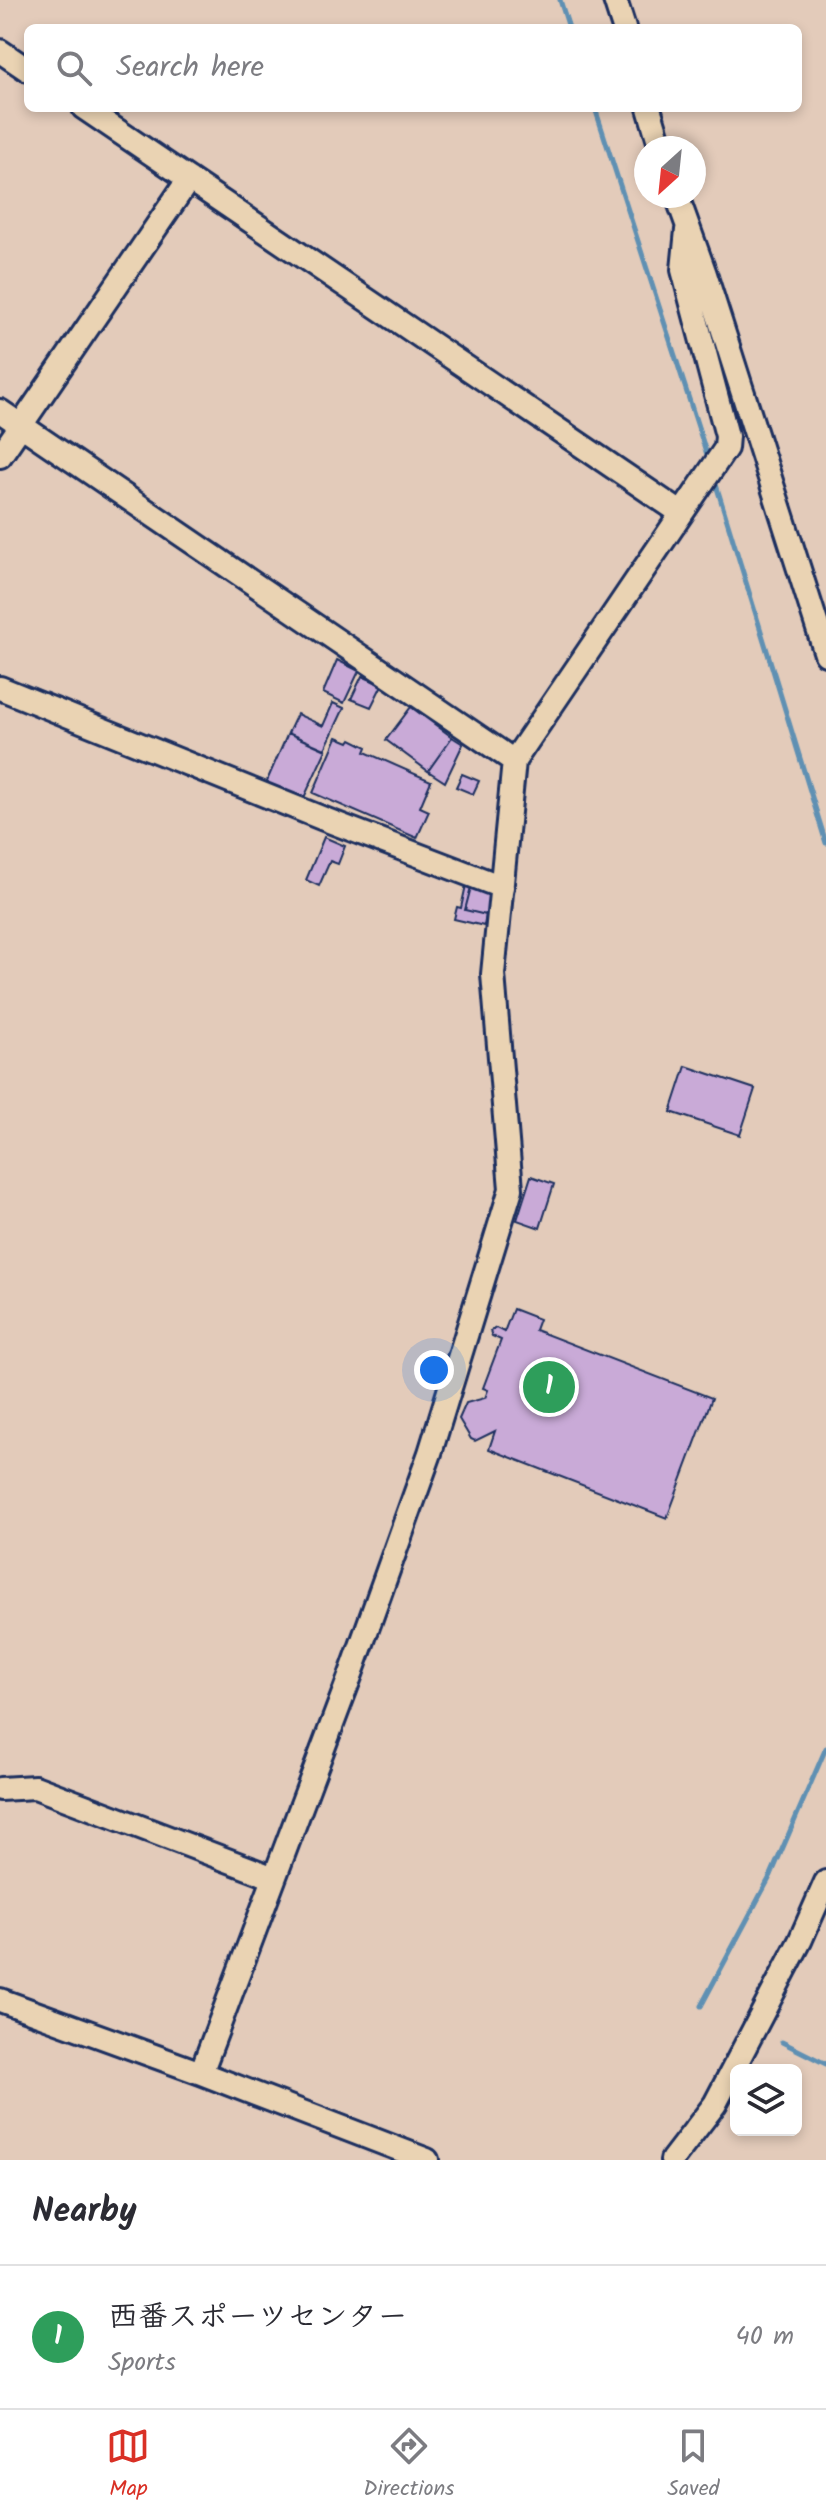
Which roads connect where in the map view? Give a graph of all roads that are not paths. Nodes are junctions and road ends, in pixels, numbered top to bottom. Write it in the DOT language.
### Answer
graph roads {
  1 [pos="615,0"];
  2 [pos="623,24"];
  3 [pos="0,51"];
  4 [pos="24,67"];
  5 [pos="90,112"];
  6 [pos="650,112"];
  7 [pos="657,136"];
  8 [pos="189,179"];
  9 [pos="681,208"];
  10 [pos="687,230"];
  11 [pos="0,411"];
  12 [pos="21,425"];
  13 [pos="0,456"];
  14 [pos="681,513"];
  15 [pos="826,654"];
  16 [pos="0,688"];
  17 [pos="514,761"];
  18 [pos="502,887"];
  19 [pos="0,1789"];
  20 [pos="274,1878"];
  21 [pos="826,1882"];
  22 [pos="0,2000"];
  23 [pos="201,2073"];
  24 [pos="427,2160"];
  25 [pos="672,2160"];
  1 -- 2 [label="street"];
  3 -- 4 [label="street"];
  5 -- 8 [label="street"];
  6 -- 7 [label="street"];
  8 -- 12 [label="street"];
  8 -- 14 [label="street"];
  9 -- 10 [label="street"];
  10 -- 14 [label="street"];
  10 -- 15 [label="street"];
  11 -- 12 [label="street"];
  12 -- 13 [label="street"];
  12 -- 17 [label="street"];
  14 -- 17 [label="street"];
  16 -- 18 [label="street"];
  17 -- 18 [label="street"];
  18 -- 20 [label="street"];
  19 -- 20 [label="street"];
  20 -- 23 [label="street"];
  21 -- 25 [label="street"];
  22 -- 23 [label="street"];
  23 -- 24 [label="street"];
}
